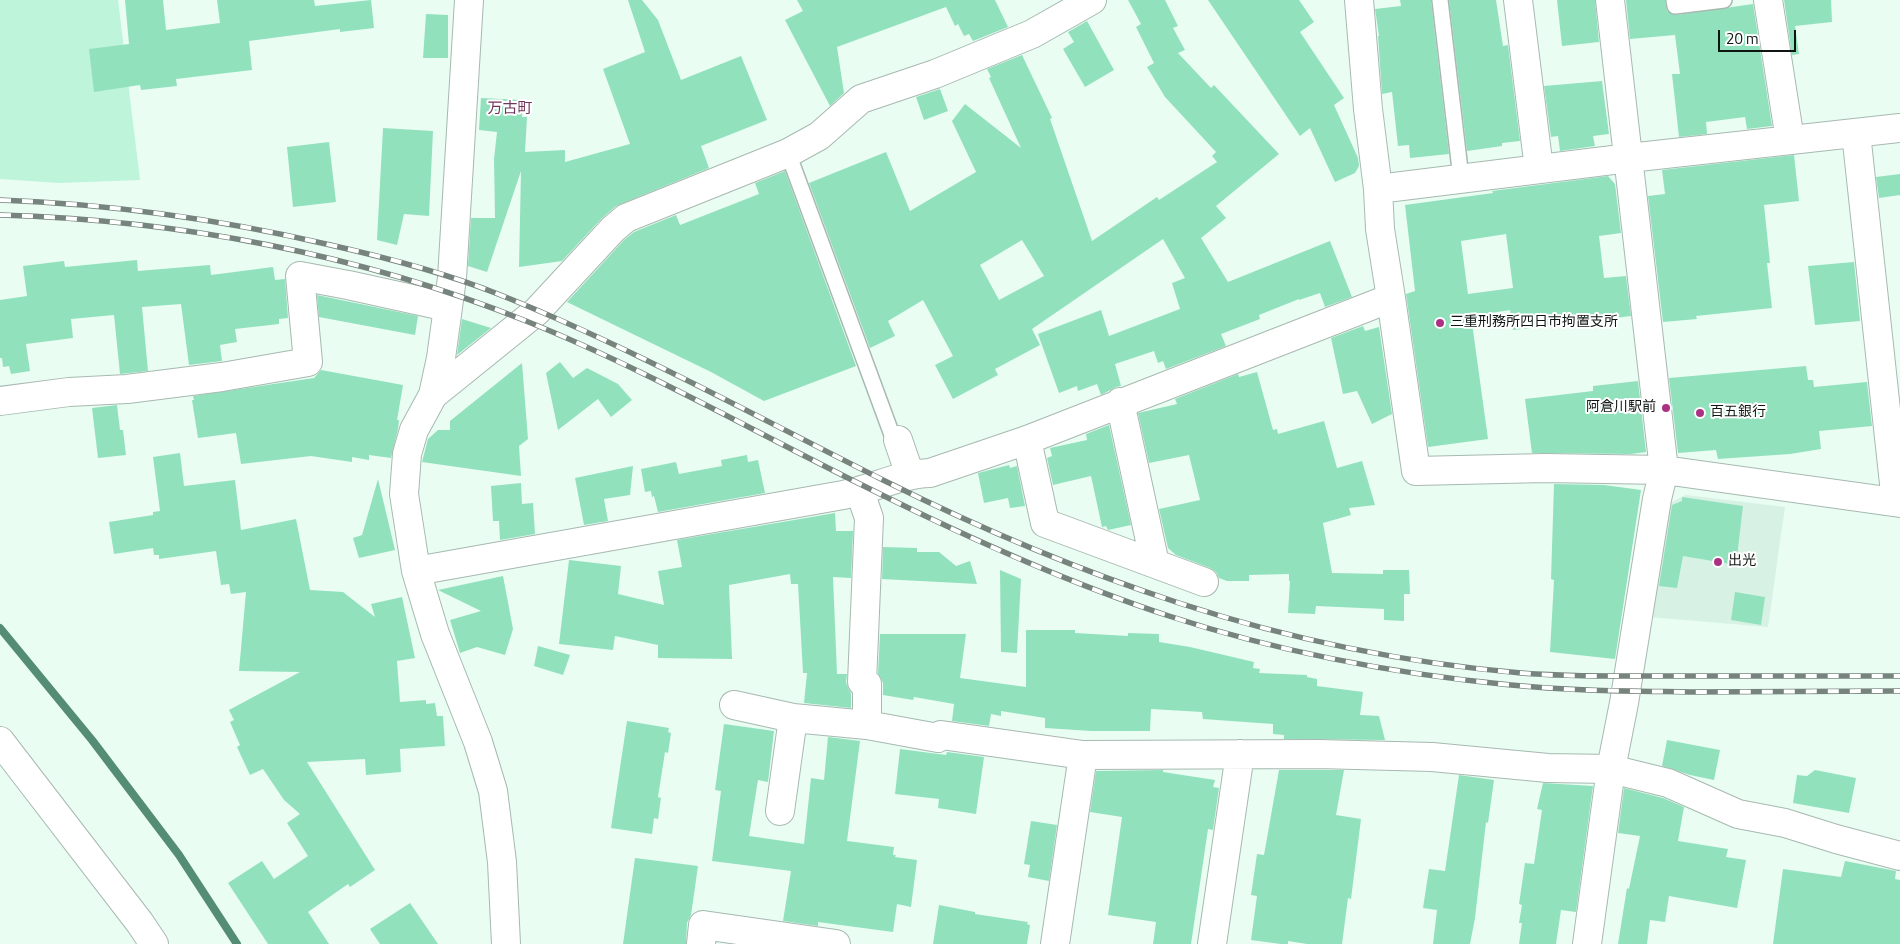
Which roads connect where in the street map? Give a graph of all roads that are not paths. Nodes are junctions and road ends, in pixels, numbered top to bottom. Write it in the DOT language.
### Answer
graph roads {
  1 [pos="469,0"];
  2 [pos="1092,0"];
  3 [pos="1359,0"];
  4 [pos="1440,0"];
  5 [pos="1518,0"];
  6 [pos="1610,0"];
  7 [pos="1674,0"];
  8 [pos="1724,0"];
  9 [pos="1768,0"];
  10 [pos="1900,128"];
  11 [pos="1856,133"];
  12 [pos="1790,140"];
  13 [pos="788,153"];
  14 [pos="1629,158"];
  15 [pos="1539,169"];
  16 [pos="1461,178"];
  17 [pos="1378,189"];
  18 [pos="1391,298"];
  19 [pos="448,307"];
  20 [pos="433,395"];
  21 [pos="0,401"];
  22 [pos="1120,402"];
  23 [pos="898,440"];
  24 [pos="1027,440"];
  25 [pos="1664,470"];
  26 [pos="910,475"];
  27 [pos="860,492"];
  28 [pos="1898,502"];
  29 [pos="1155,564"];
  30 [pos="416,572"];
  31 [pos="1204,582"];
  32 [pos="734,705"];
  33 [pos="793,718"];
  34 [pos="866,725"];
  35 [pos="0,741"];
  36 [pos="1240,754"];
  37 [pos="1083,755"];
  38 [pos="1611,769"];
  39 [pos="780,811"];
  40 [pos="1900,856"];
  41 [pos="154,944"];
  42 [pos="506,944"];
  43 [pos="701,944"];
  44 [pos="836,944"];
  45 [pos="1055,944"];
  46 [pos="1212,944"];
  47 [pos="1587,944"];
  1 -- 19 [label="street"];
  2 -- 13 [label="street"];
  3 -- 17 [label="street"];
  4 -- 16 [label="lane"];
  5 -- 15 [label="street"];
  6 -- 14 [label="street"];
  7 -- 8 [label="lane"];
  9 -- 12 [label="street"];
  10 -- 11 [label="street"];
  11 -- 12 [label="street"];
  11 -- 28 [label="street"];
  12 -- 14 [label="street"];
  13 -- 20 [label="street"];
  13 -- 23 [label="lane"];
  14 -- 15 [label="street"];
  14 -- 25 [label="street"];
  15 -- 16 [label="street"];
  16 -- 17 [label="street"];
  17 -- 18 [label="street"];
  18 -- 22 [label="street"];
  18 -- 25 [label="street"];
  19 -- 20 [label="street"];
  19 -- 21 [label="street"];
  20 -- 30 [label="street"];
  22 -- 24 [label="street"];
  22 -- 29 [label="street"];
  23 -- 26 [label="street"];
  24 -- 26 [label="street"];
  24 -- 29 [label="street"];
  25 -- 28 [label="street"];
  25 -- 38 [label="street"];
  26 -- 27 [label="street"];
  27 -- 30 [label="street"];
  27 -- 34 [label="street"];
  29 -- 31 [label="street"];
  30 -- 42 [label="street"];
  32 -- 33 [label="street"];
  33 -- 34 [label="street"];
  33 -- 39 [label="street"];
  34 -- 37 [label="street"];
  35 -- 41 [label="street"];
  36 -- 37 [label="street"];
  36 -- 38 [label="street"];
  36 -- 46 [label="street"];
  37 -- 45 [label="street"];
  38 -- 40 [label="street"];
  38 -- 47 [label="street"];
  43 -- 44 [label="street"];
}
